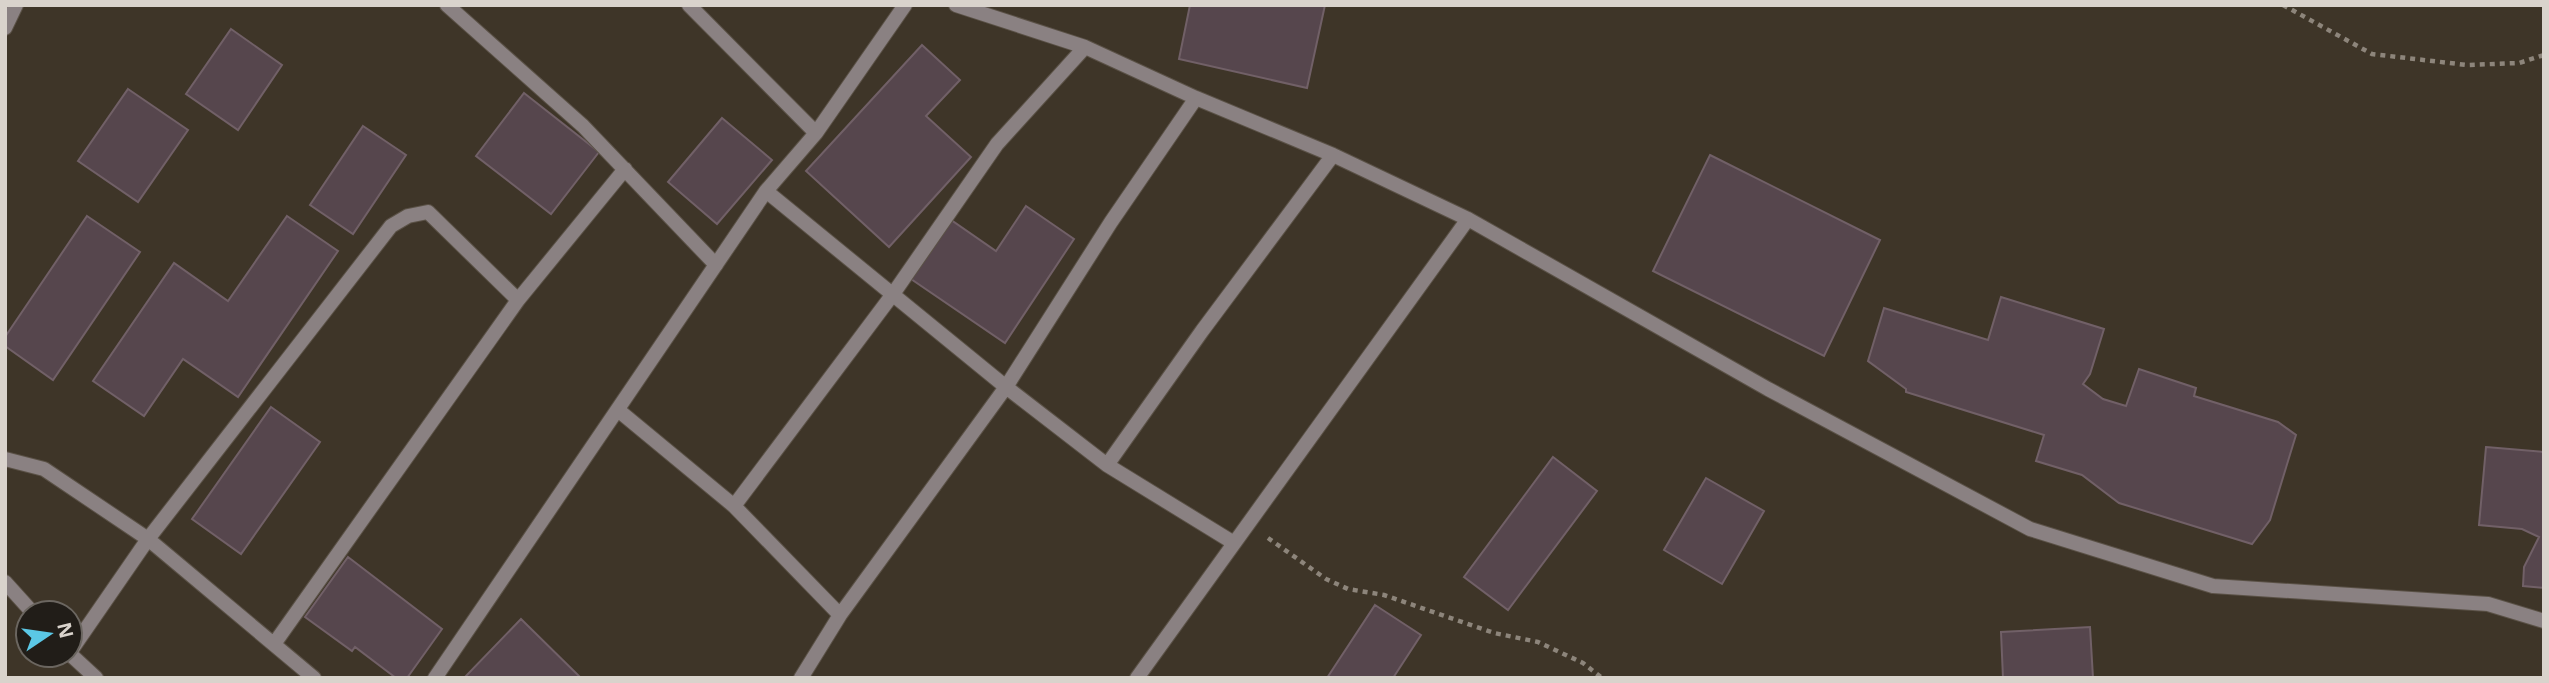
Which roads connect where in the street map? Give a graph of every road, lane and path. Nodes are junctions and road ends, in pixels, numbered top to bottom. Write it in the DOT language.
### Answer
graph roads {
  1 [pos="16,5"];
  2 [pos="447,5"];
  3 [pos="689,5"];
  4 [pos="905,5"];
  5 [pos="956,5"];
  6 [pos="2283,5"];
  7 [pos="5,28"];
  8 [pos="1085,47"];
  9 [pos="2544,55"];
  10 [pos="1196,98"];
  11 [pos="816,133"];
  12 [pos="1333,155"];
  13 [pos="625,169"];
  14 [pos="766,191"];
  15 [pos="1468,219"];
  16 [pos="716,265"];
  17 [pos="893,294"];
  18 [pos="518,300"];
  19 [pos="1006,387"];
  20 [pos="618,410"];
  21 [pos="6,456"];
  22 [pos="1107,465"];
  23 [pos="734,506"];
  24 [pos="1247,524"];
  25 [pos="148,539"];
  26 [pos="1234,543"];
  27 [pos="5,582"];
  28 [pos="20,599"];
  29 [pos="840,615"];
  30 [pos="2544,621"];
  31 [pos="84,633"];
  32 [pos="275,644"];
  33 [pos="314,678"];
  34 [pos="435,678"];
  35 [pos="801,678"];
  36 [pos="1137,678"];
  37 [pos="1602,678"];
  1 -- 7 [label="street"];
  2 -- 13 [label="street"];
  3 -- 11 [label="street"];
  4 -- 11 [label="street"];
  5 -- 8 [label="street"];
  6 -- 9 [label="path"];
  8 -- 10 [label="street"];
  8 -- 17 [label="street"];
  10 -- 12 [label="street"];
  10 -- 19 [label="street"];
  11 -- 14 [label="street"];
  12 -- 15 [label="street"];
  12 -- 22 [label="street"];
  13 -- 16 [label="street"];
  13 -- 18 [label="street"];
  14 -- 16 [label="street"];
  14 -- 17 [label="street"];
  15 -- 24 [label="street"];
  15 -- 30 [label="street"];
  16 -- 20 [label="street"];
  17 -- 19 [label="street"];
  17 -- 23 [label="street"];
  18 -- 25 [label="street"];
  18 -- 32 [label="street"];
  19 -- 22 [label="street"];
  19 -- 29 [label="street"];
  20 -- 23 [label="street"];
  20 -- 34 [label="street"];
  21 -- 25 [label="street"];
  22 -- 26 [label="street"];
  23 -- 29 [label="street"];
  24 -- 26 [label="street"];
  24 -- 37 [label="path"];
  25 -- 31 [label="street"];
  25 -- 32 [label="street"];
  26 -- 36 [label="street"];
  27 -- 28 [label="street"];
  29 -- 35 [label="street"];
  32 -- 33 [label="street"];
}
